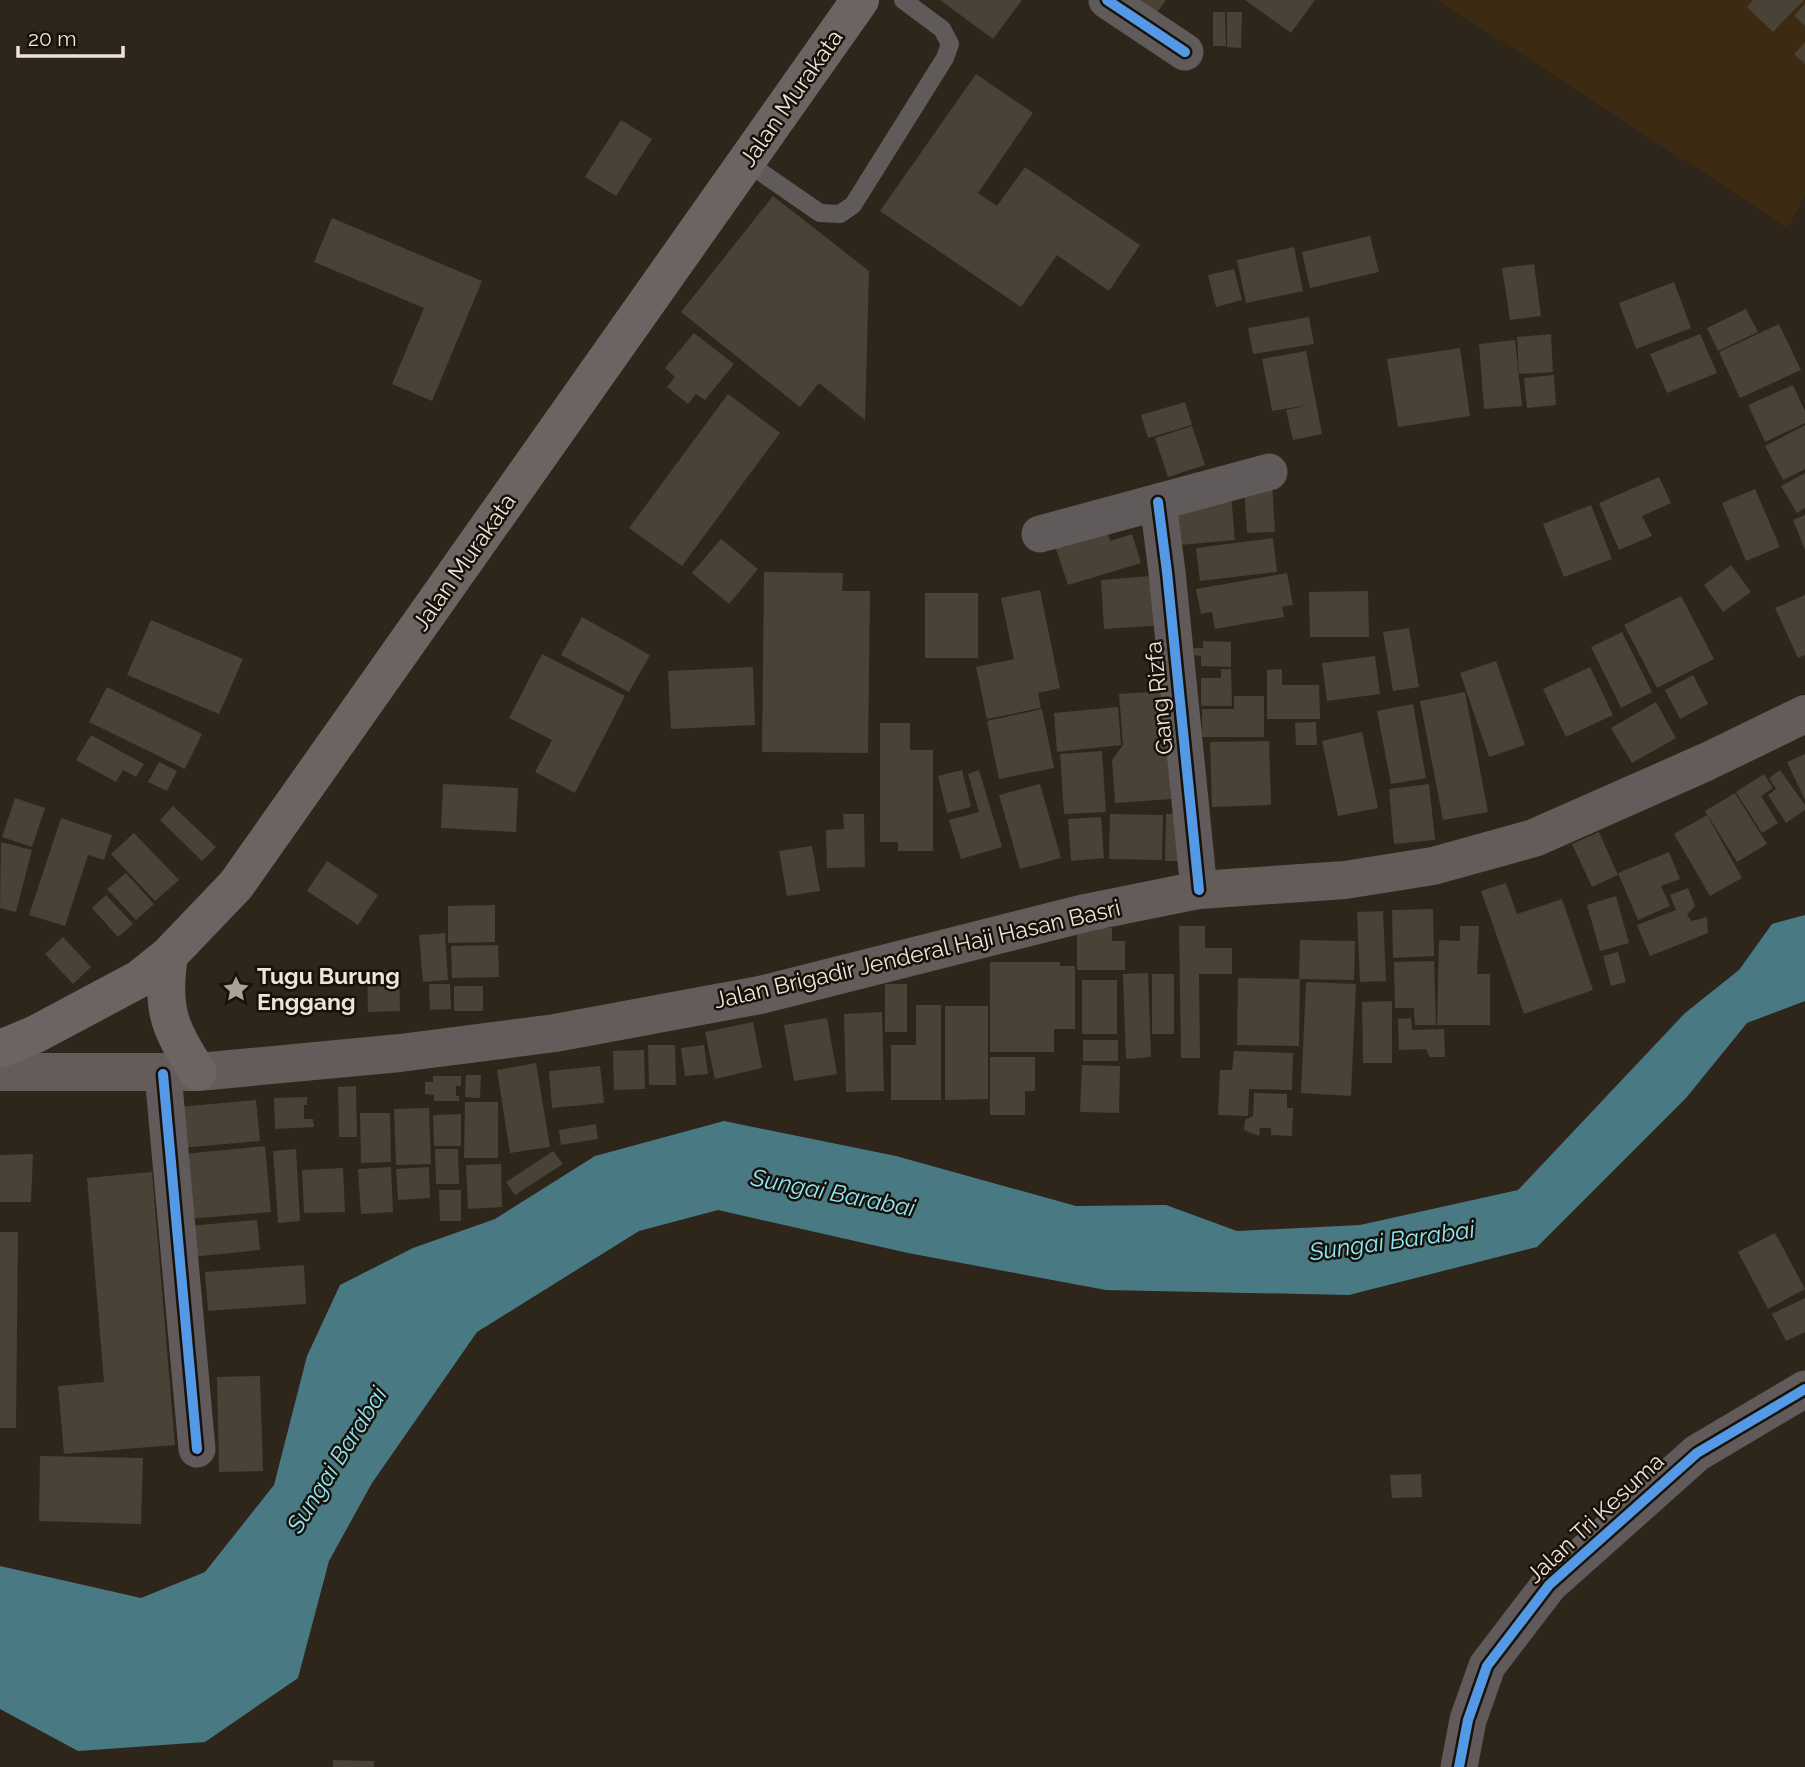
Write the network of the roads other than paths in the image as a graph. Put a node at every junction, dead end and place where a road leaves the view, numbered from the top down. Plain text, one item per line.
1 (860, 0) edge
2 (903, 0) edge
3 (1107, 0) edge
4 (1185, 52) dead end
5 (746, 162) junction
6 (1269, 472) dead end
7 (1158, 502) junction
8 (1040, 534) dead end
9 (1805, 714) edge
10 (1199, 890) junction
11 (169, 955) junction
12 (0, 1049) edge
13 (0, 1072) edge
14 (181, 1073) junction
15 (1805, 1389) edge
16 (197, 1449) dead end
17 (1459, 1767) edge

1 - 5 main road, Jalan Murakata
2 - 5 lane
3 - 4 street
5 - 11 main road, Jalan Murakata
6 - 7 street
7 - 8 street
7 - 10 street, Gang Rizfa
9 - 10 main road, Jalan Brigadir Jenderal Haji Hasan Basri
10 - 14 main road, Jalan Brigadir Jenderal Haji Hasan Basri
11 - 12 main road, Jalan Murakata
11 - 14 main road
13 - 14 main road, Jalan Brigadir Jenderal Haji Hasan Basri
14 - 16 street
15 - 17 street, Jalan Tri Kesuma

